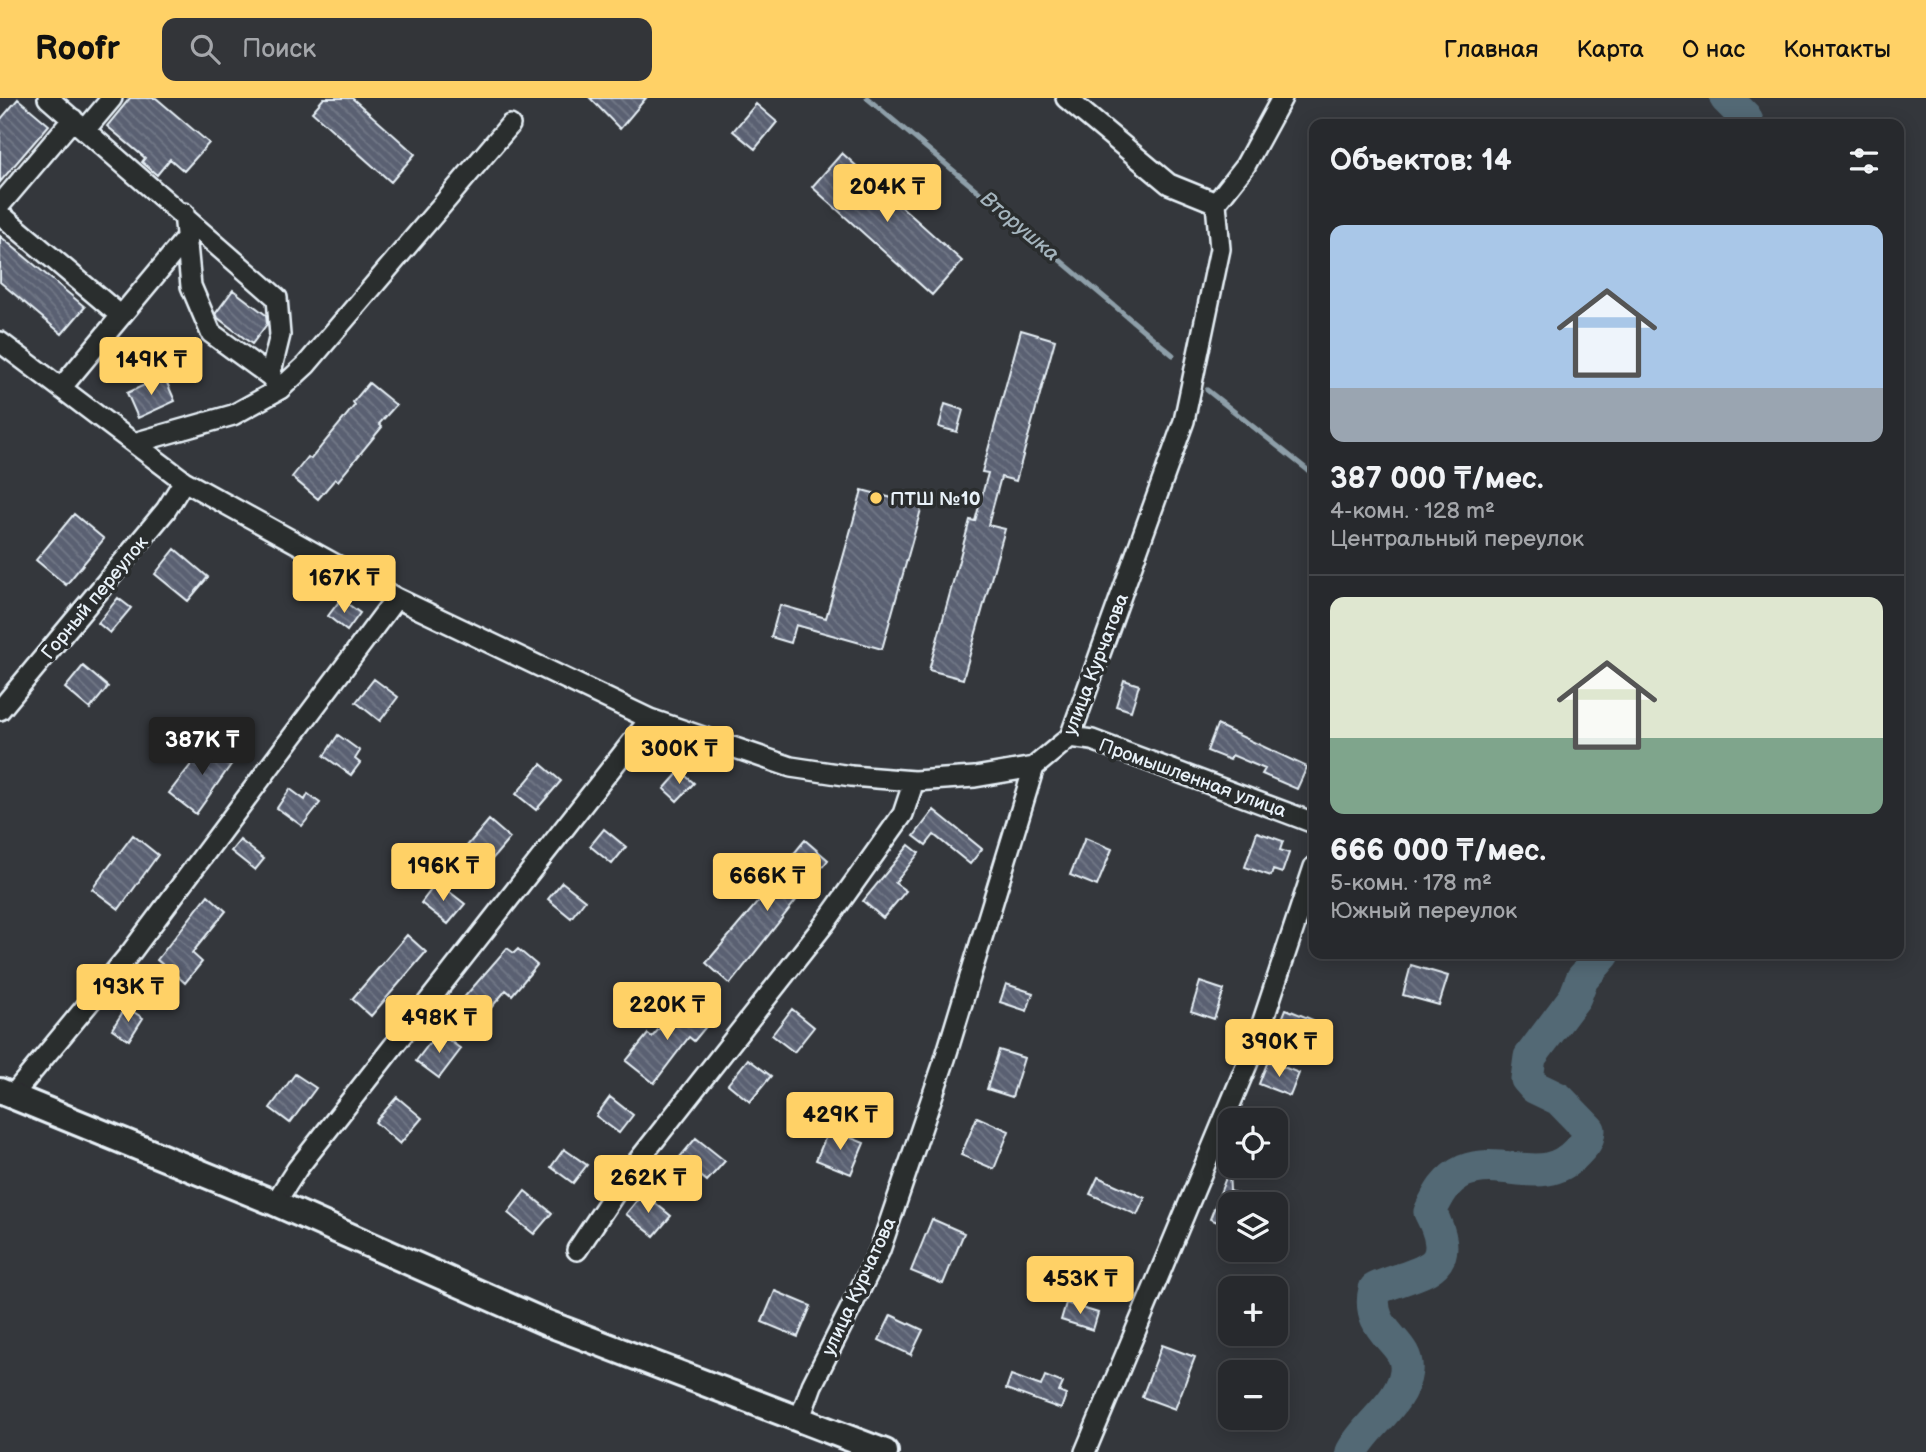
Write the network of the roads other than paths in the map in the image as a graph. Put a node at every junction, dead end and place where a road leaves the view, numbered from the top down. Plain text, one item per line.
1 (48, 98) edge
2 (112, 98) edge
3 (1066, 98) edge
4 (1282, 98) edge
5 (79, 124) junction
6 (510, 125) dead end
7 (1216, 203) junction
8 (0, 205) edge
9 (184, 213) junction
10 (0, 214) edge
11 (186, 238) junction
12 (121, 316) junction
13 (0, 342) edge
14 (275, 382) junction
15 (61, 388) junction
16 (134, 443) junction
17 (184, 481) junction
18 (396, 598) junction
19 (0, 710) edge
20 (650, 719) junction
21 (1070, 737) junction
22 (1034, 767) junction
23 (914, 781) junction
24 (1309, 821) edge
25 (1309, 882) edge
26 (6, 1094) edge
27 (275, 1203) junction
28 (577, 1250) dead end
29 (800, 1418) junction
30 (885, 1452) edge
31 (1085, 1452) edge

1 - 5 street
2 - 5 street
3 - 7 street
4 - 7 street
5 - 8 street
5 - 9 street
6 - 14 street
7 - 21 street, улица Курчатова
9 - 11 street
9 - 14 street
10 - 12 street
11 - 12 street
11 - 14 street
12 - 15 street
13 - 15 street
14 - 16 street
15 - 16 street
16 - 17 street
17 - 18 street
17 - 19 street, Горный переулок
18 - 20 street
18 - 26 street
20 - 23 street
20 - 27 street
21 - 22 street, улица Курчатова
21 - 24 street, Промышленная улица
22 - 23 street
22 - 29 street, улица Курчатова
23 - 28 street
25 - 31 street
26 - 27 main road
27 - 29 main road
29 - 30 main road

